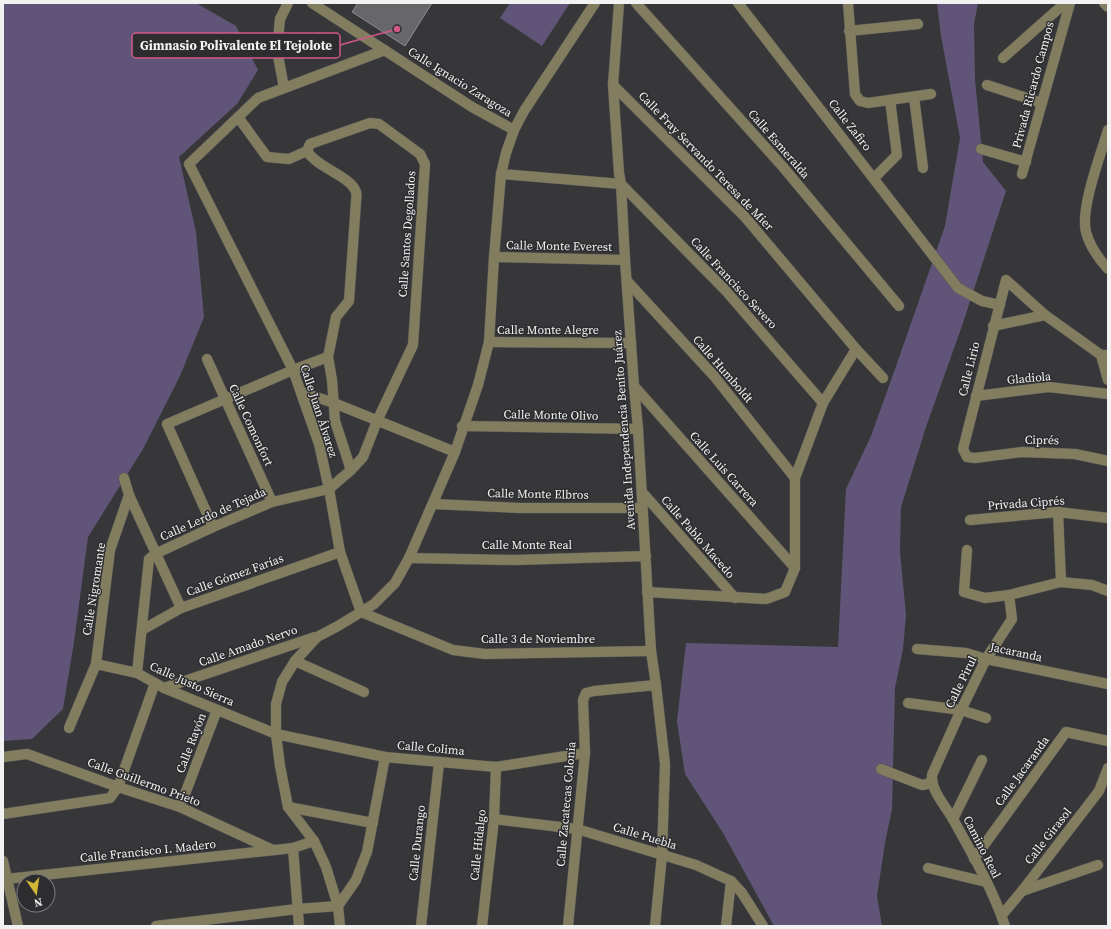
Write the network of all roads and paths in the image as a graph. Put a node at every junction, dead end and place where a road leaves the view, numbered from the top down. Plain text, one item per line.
1 (288, 3) edge
2 (312, 3) edge
3 (595, 3) edge
4 (619, 3) edge
5 (636, 3) edge
6 (738, 3) edge
7 (848, 3) edge
8 (1065, 3) edge
9 (1070, 3) edge
10 (1104, 3) edge
11 (1108, 8) edge
12 (918, 24) dead end
13 (849, 31) junction
14 (385, 50) junction
15 (1003, 58) dead end
16 (613, 85) junction
17 (987, 85) dead end
18 (284, 88) junction
19 (931, 94) dead end
20 (914, 97) junction
21 (890, 100) junction
22 (1042, 103) junction
23 (238, 117) junction
24 (514, 130) junction
25 (1108, 130) edge
26 (980, 149) dead end
27 (307, 151) junction
28 (1026, 162) junction
29 (923, 168) dead end
30 (501, 174) junction
31 (1022, 174) dead end
32 (874, 178) junction
33 (621, 184) junction
34 (494, 257) junction
35 (625, 260) junction
36 (1108, 269) edge
37 (627, 281) junction
38 (1000, 305) junction
39 (899, 306) dead end
40 (1045, 315) junction
41 (994, 326) junction
42 (489, 342) junction
43 (631, 343) junction
44 (856, 349) junction
45 (1104, 355) edge
46 (328, 357) junction
47 (207, 359) dead end
48 (293, 370) junction
49 (883, 378) dead end
50 (1108, 380) edge
51 (634, 386) junction
52 (301, 392) junction
53 (1108, 394) edge
54 (976, 396) junction
55 (225, 400) junction
56 (334, 403) junction
57 (824, 403) junction
58 (377, 421) junction
59 (462, 426) junction
60 (638, 429) junction
61 (455, 452) junction
62 (975, 458) joint
63 (1108, 461) edge
64 (352, 470) junction
65 (124, 478) dead end
66 (795, 478) junction
67 (329, 490) junction
68 (642, 492) junction
69 (129, 495) junction
70 (272, 502) junction
71 (432, 504) junction
72 (642, 508) junction
73 (1058, 512) junction
74 (1108, 518) edge
75 (970, 520) dead end
76 (213, 527) junction
77 (967, 550) dead end
78 (340, 552) junction
79 (155, 554) junction
80 (646, 556) junction
81 (408, 558) junction
82 (795, 568) junction
83 (1061, 582) junction
84 (1108, 591) edge
85 (647, 592) junction
86 (1009, 595) junction
87 (735, 598) junction
88 (181, 608) junction
89 (361, 612) junction
90 (142, 630) junction
91 (317, 637) junction
92 (917, 649) dead end
93 (651, 651) junction
94 (986, 660) junction
95 (295, 661) junction
96 (96, 664) junction
97 (137, 673) junction
98 (1108, 684) edge
99 (159, 686) junction
100 (656, 686) junction
101 (364, 692) dead end
102 (908, 702) dead end
103 (217, 710) junction
104 (961, 710) junction
105 (986, 718) dead end
106 (69, 728) dead end
107 (276, 734) junction
108 (1108, 741) edge
109 (585, 753) junction
110 (3, 756) edge
111 (385, 757) junction
112 (982, 760) dead end
113 (439, 763) junction
114 (496, 767) junction
115 (1108, 768) edge
116 (881, 769) dead end
117 (932, 781) junction
118 (118, 787) junction
119 (180, 806) junction
120 (288, 806) junction
121 (3, 814) edge
122 (494, 819) junction
123 (953, 819) junction
124 (372, 824) junction
125 (577, 829) junction
126 (314, 841) junction
127 (293, 848) junction
128 (273, 850) junction
129 (662, 855) junction
130 (974, 859) junction
131 (3, 861) edge
132 (1098, 865) dead end
133 (928, 868) dead end
134 (6, 879) junction
135 (731, 881) junction
136 (986, 882) junction
137 (1022, 891) junction
138 (338, 906) junction
139 (297, 909) junction
140 (1002, 915) junction
141 (18, 926) edge
142 (156, 926) edge
143 (299, 926) edge
144 (340, 926) edge
145 (421, 926) edge
146 (482, 926) edge
147 (568, 926) edge
148 (655, 926) edge
149 (726, 926) edge
150 (763, 926) edge
151 (1005, 926) edge

1 - 18 street
2 - 14 street, Calle Ignacio Zaragoza
3 - 24 street
4 - 16 street, Avenida Independencia Benito Juárez
5 - 39 street, Calle Esmeralda
6 - 32 street, Calle Zafiro
7 - 13 street
8 - 15 street
9 - 22 street, Privada Ricardo Campos
10 - 11 street
12 - 13 street
13 - 21 street
14 - 18 street
14 - 24 street, Calle Ignacio Zaragoza
16 - 33 street, Avenida Independencia Benito Juárez
16 - 44 street, Calle Fray Servando Teresa de Mier
17 - 22 street
18 - 23 street
19 - 20 street
20 - 21 street
20 - 29 street
21 - 32 street
22 - 28 street, Privada Ricardo Campos
23 - 27 street, Calle Santos Degollados
23 - 48 street, Calle Juan Álvarez
24 - 30 street
25 - 36 street
26 - 28 street
27 - 46 street
27 - 58 street, Calle Santos Degollados
28 - 31 street, Privada Ricardo Campos
30 - 33 street
30 - 34 street
32 - 38 street, Calle Zafiro
33 - 35 street, Avenida Independencia Benito Juárez
33 - 57 street, Calle Francisco Severo
34 - 35 street, Calle Monte Everest
34 - 42 street
35 - 37 street, Avenida Independencia Benito Juárez
37 - 43 street, Avenida Independencia Benito Juárez
37 - 66 street, Calle Humboldt
38 - 40 street, Calle Lirio
38 - 41 street, Calle Lirio
40 - 41 street
40 - 45 street
41 - 54 street, Calle Lirio
42 - 43 street, Calle Monte Alegre
42 - 59 street
43 - 51 street, Avenida Independencia Benito Juárez
44 - 49 street, Calle Fray Servando Teresa de Mier
44 - 57 street
45 - 50 street
46 - 48 street
46 - 56 street
47 - 55 street, Calle Comonfort
48 - 52 street, Calle Juan Álvarez
48 - 55 street
51 - 60 street, Avenida Independencia Benito Juárez
51 - 82 street, Calle Luis Carrera
52 - 56 street
52 - 67 street, Calle Juan Álvarez
53 - 54 street, Gladiola
54 - 62 street, Calle Lirio
55 - 70 street, Calle Comonfort
55 - 76 street
56 - 58 street
56 - 64 street
57 - 66 street
58 - 61 street
58 - 64 street, Calle Santos Degollados
59 - 60 street, Calle Monte Olivo
59 - 61 street
60 - 68 street, Avenida Independencia Benito Juárez
61 - 71 street
62 - 63 street, Ciprés
64 - 67 street, Calle Santos Degollados
65 - 69 street
66 - 82 street
67 - 70 street, Calle Lerdo de Tejada
67 - 78 street, Calle Juan Álvarez
68 - 72 street, Avenida Independencia Benito Juárez
68 - 87 street, Calle Pablo Macedo
69 - 79 street
69 - 96 street, Calle Nigromante
70 - 76 street, Calle Lerdo de Tejada
71 - 72 street, Calle Monte Elbros
71 - 81 street
72 - 80 street, Avenida Independencia Benito Juárez
73 - 74 street, Privada Ciprés
73 - 75 street, Privada Ciprés
73 - 83 street
76 - 79 street, Calle Lerdo de Tejada
77 - 86 street
78 - 88 street, Calle Gómez Farías
78 - 89 street, Calle Juan Álvarez
79 - 88 street
79 - 90 street
80 - 81 street, Calle Monte Real
80 - 85 street, Avenida Independencia Benito Juárez
81 - 89 street
82 - 87 street
83 - 84 street
83 - 86 street
85 - 87 street
85 - 93 street, Avenida Independencia Benito Juárez
86 - 94 street, Calle Pirul
88 - 90 street, Calle Gómez Farías
89 - 91 street
89 - 93 street, Calle 3 de Noviembre
90 - 97 street
91 - 95 street
91 - 99 street, Calle Amado Nervo
92 - 94 street, Jacaranda
93 - 100 street, Avenida Independencia Benito Juárez
94 - 98 street, Jacaranda
94 - 104 street, Calle Pirul
95 - 101 street
95 - 107 street
96 - 97 street, Calle Justo Sierra
96 - 106 street, Calle Nigromante
97 - 99 street, Calle Justo Sierra
99 - 103 street, Calle Justo Sierra
99 - 118 street
100 - 109 street, Calle Zacatecas Colonia
100 - 129 street, Avenida Independencia Benito Juárez
102 - 104 street
103 - 107 street, Calle Justo Sierra
103 - 119 street, Calle Rayón
104 - 105 street
104 - 117 street, Calle Pirul
107 - 111 street, Calle Colima
107 - 120 street
108 - 130 street, Calle Jacaranda
109 - 114 street, Calle Colima
109 - 125 street, Calle Zacatecas Colonia
110 - 118 street, Calle Guillermo Prieto
111 - 113 street, Calle Colima
111 - 124 street
112 - 123 street
113 - 114 street, Calle Colima
113 - 145 street, Calle Durango
114 - 122 street, Calle Hidalgo
115 - 137 street, Calle Girasol
116 - 117 street
117 - 123 street, Camino Real
118 - 119 street, Calle Guillermo Prieto
118 - 121 street
119 - 128 street, Calle Guillermo Prieto
120 - 124 street
120 - 126 street
122 - 125 street, Calle Puebla
122 - 146 street, Calle Hidalgo
123 - 130 street, Camino Real
124 - 138 street
125 - 129 street, Calle Puebla
125 - 147 street, Calle Zacatecas Colonia
126 - 127 street, Calle Francisco I. Madero
126 - 138 street
127 - 128 street, Calle Francisco I. Madero
127 - 139 street
128 - 134 street, Calle Francisco I. Madero
129 - 135 street, Calle Puebla
129 - 148 street, Avenida Independencia Benito Juárez
130 - 136 street, Camino Real
131 - 134 street
132 - 137 street
133 - 136 street
134 - 141 street
135 - 149 street
135 - 150 street, Calle Puebla
136 - 140 street, Camino Real
137 - 140 street, Calle Girasol
138 - 139 street
138 - 144 street
139 - 142 street
139 - 143 street
140 - 151 street, Camino Real

